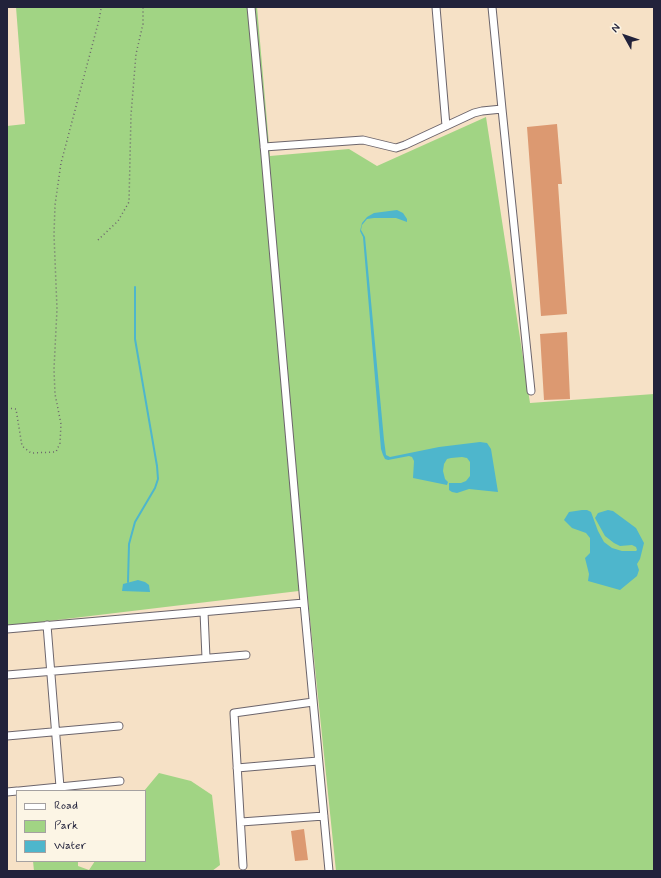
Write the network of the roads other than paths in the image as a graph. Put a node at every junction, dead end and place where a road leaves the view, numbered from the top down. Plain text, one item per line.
1 (250, 7) edge
2 (436, 7) edge
3 (492, 7) edge
4 (502, 109) junction
5 (446, 126) junction
6 (264, 147) junction
7 (532, 390) dead end
8 (304, 603) junction
9 (204, 612) junction
10 (47, 625) junction
11 (7, 629) edge
12 (246, 655) dead end
13 (206, 658) junction
14 (51, 672) junction
15 (7, 675) edge
16 (313, 702) junction
17 (119, 726) dead end
18 (55, 732) junction
19 (7, 736) edge
20 (318, 760) junction
21 (237, 768) junction
22 (120, 781) dead end
23 (60, 787) junction
24 (28, 790) edge
25 (324, 816) junction
26 (241, 822) junction
27 (243, 866) dead end
28 (329, 871) edge

1 - 6 lane
2 - 5 lane
3 - 4 lane
4 - 5 lane
4 - 7 lane
5 - 6 lane
6 - 8 lane
8 - 9 lane
8 - 16 lane
9 - 10 lane
9 - 13 lane
10 - 11 lane
10 - 14 lane
12 - 13 lane
13 - 14 lane
14 - 15 lane
14 - 18 lane
16 - 20 lane
16 - 21 lane
17 - 18 lane
18 - 19 lane
18 - 23 lane
20 - 21 lane
20 - 25 lane
21 - 26 lane
22 - 23 lane
23 - 24 lane
25 - 26 lane
25 - 28 lane
26 - 27 lane

